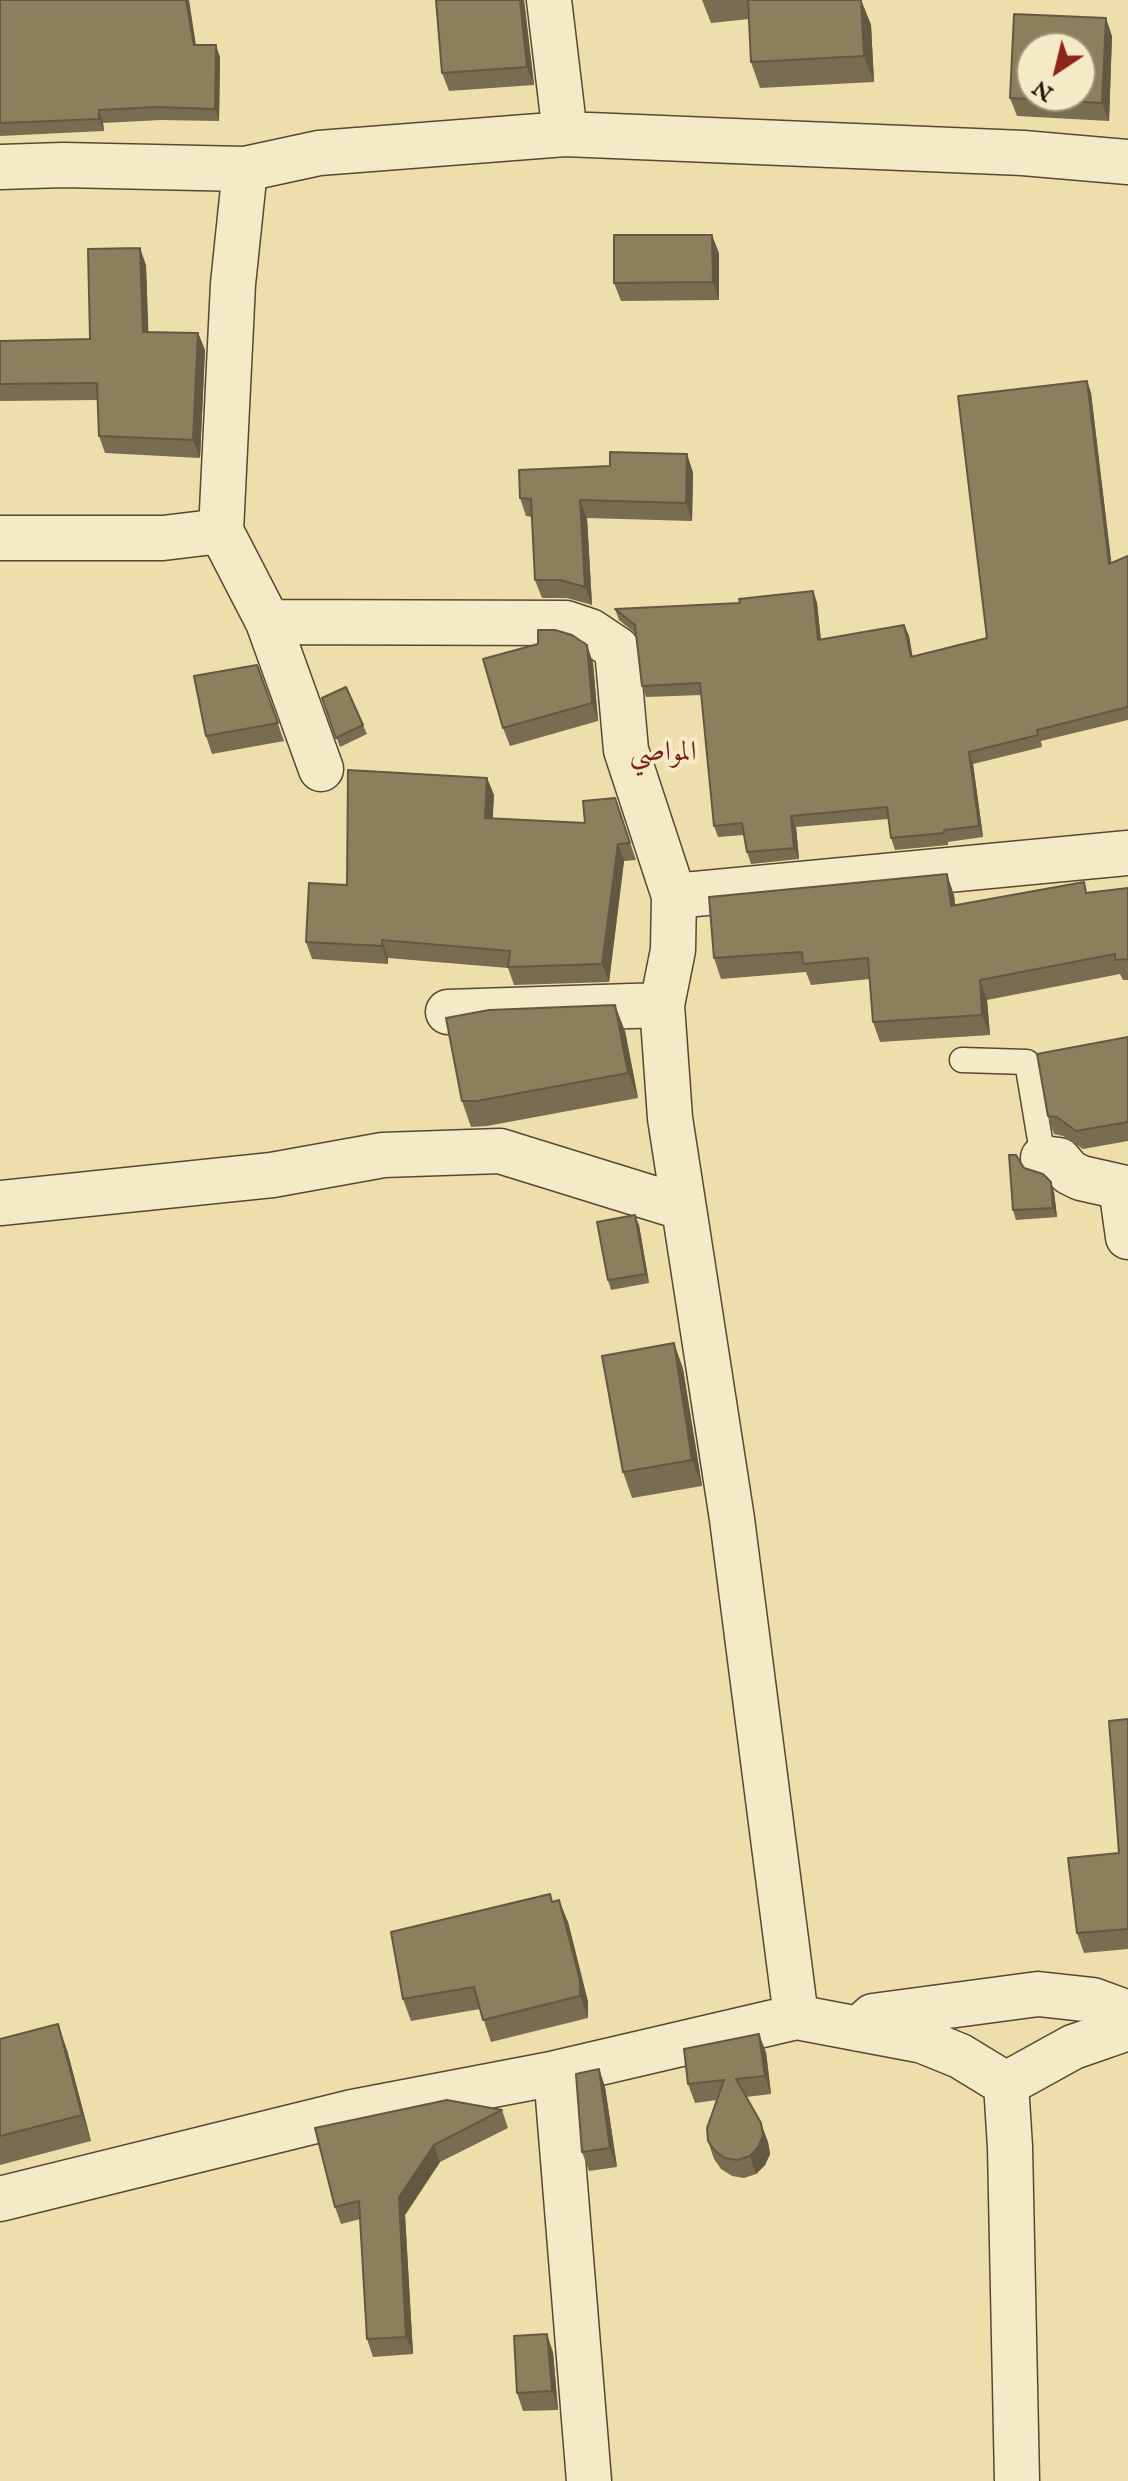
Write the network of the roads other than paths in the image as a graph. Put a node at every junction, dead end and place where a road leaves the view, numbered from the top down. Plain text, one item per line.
1 (549, 0) edge
2 (565, 134) junction
3 (1128, 162) edge
4 (0, 167) edge
5 (245, 169) junction
6 (221, 531) junction
7 (0, 538) edge
8 (268, 622) junction
9 (321, 769) dead end
10 (1128, 853) edge
11 (674, 896) junction
12 (662, 1005) junction
13 (448, 1012) dead end
14 (962, 1060) dead end
15 (1043, 1158) joint
16 (0, 1203) edge
17 (684, 1208) junction
18 (1128, 1237) edge
19 (1128, 2013) edge
20 (796, 2017) junction
21 (1128, 2028) edge
22 (859, 2029) junction
23 (556, 2073) junction
24 (1006, 2084) junction
25 (0, 2199) edge
26 (589, 2481) edge
27 (1017, 2481) edge

1 - 2 street
2 - 3 street
2 - 5 street
4 - 5 street
5 - 6 street
6 - 7 street
6 - 8 street
8 - 9 street
8 - 11 street
10 - 11 street
11 - 12 street
12 - 13 street
12 - 17 street
14 - 15 lane
15 - 18 street
16 - 17 street
17 - 20 street
19 - 22 street
20 - 22 street
20 - 23 street
21 - 24 street
22 - 24 street
23 - 25 street
23 - 26 street
24 - 27 street

